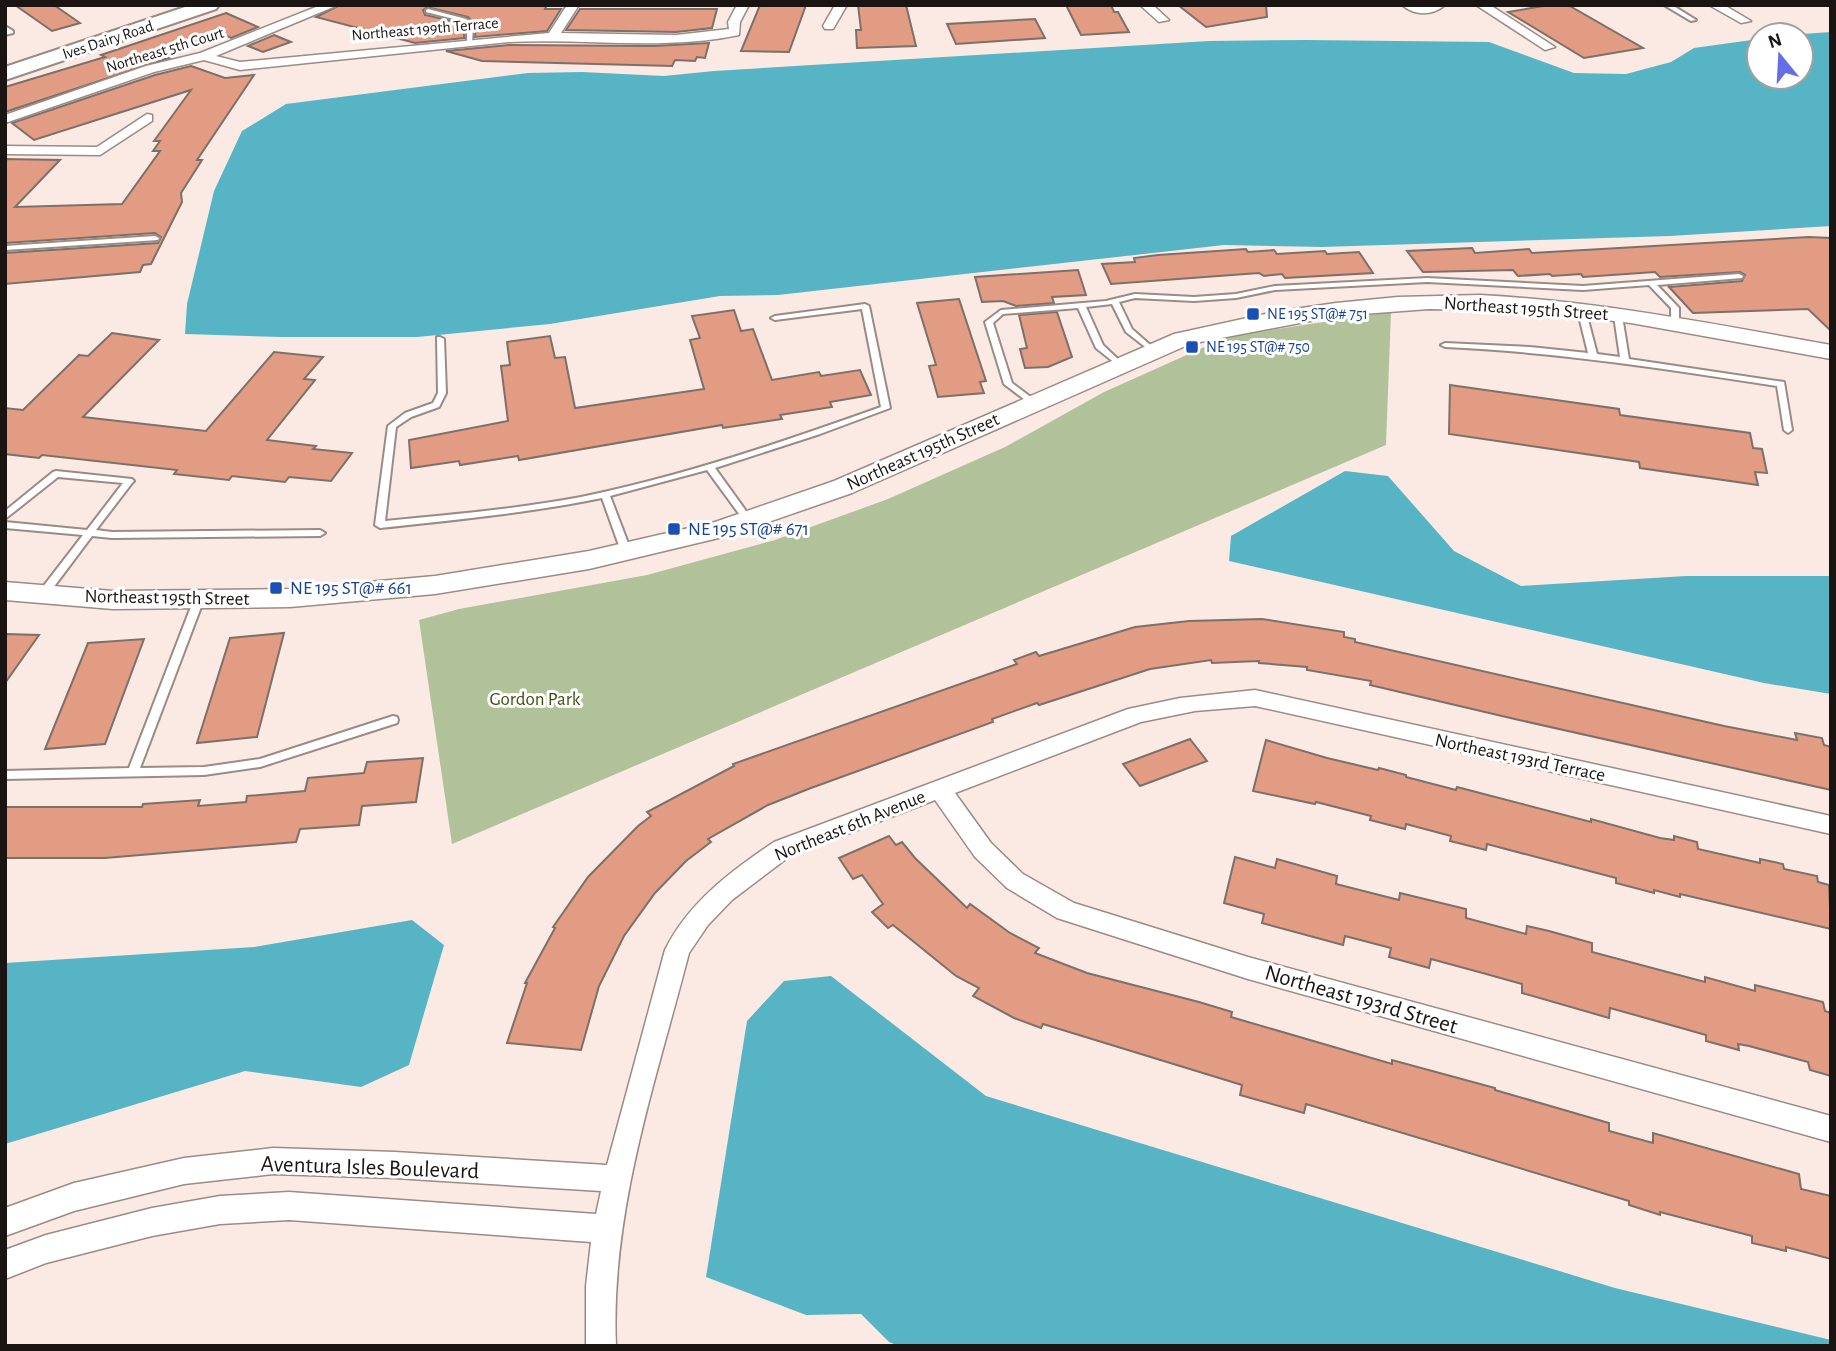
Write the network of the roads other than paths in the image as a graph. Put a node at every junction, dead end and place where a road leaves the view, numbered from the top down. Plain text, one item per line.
1 (169, 5) edge
2 (210, 5) edge
3 (332, 5) edge
4 (573, 5) edge
5 (743, 5) edge
6 (841, 5) edge
7 (1146, 5) edge
8 (1408, 5) edge
9 (1438, 5) edge
10 (1482, 5) edge
11 (1667, 5) edge
12 (1715, 5) edge
13 (428, 10) dead end
14 (1163, 20) dead end
15 (1693, 20) dead end
16 (1745, 21) dead end
17 (829, 26) dead end
18 (5, 28) edge
19 (5, 33) edge
20 (553, 36) junction
21 (470, 42) junction
22 (1549, 47) dead end
23 (204, 56) junction
24 (8, 67) edge
25 (147, 118) dead end
26 (5, 119) edge
27 (5, 150) edge
28 (155, 238) dead end
29 (5, 248) edge
30 (1739, 276) dead end
31 (1651, 283) junction
32 (1114, 301) junction
33 (1081, 305) junction
34 (1582, 312) junction
35 (1618, 316) junction
36 (775, 318) dead end
37 (1675, 325) junction
38 (440, 340) dead end
39 (1446, 345) dead end
40 (1153, 351) junction
41 (1831, 352) edge
42 (1592, 355) junction
43 (1625, 360) junction
44 (1120, 365) junction
45 (1032, 403) junction
46 (1788, 430) dead end
47 (709, 467) junction
48 (605, 495) junction
49 (5, 516) edge
50 (748, 520) junction
51 (5, 526) edge
52 (90, 533) junction
53 (320, 533) dead end
54 (626, 551) junction
55 (5, 591) edge
56 (43, 594) junction
57 (199, 599) junction
58 (1209, 700) joint
59 (393, 720) dead end
60 (133, 772) junction
61 (5, 775) edge
62 (940, 789) junction
63 (1831, 825) edge
64 (1831, 1129) edge
65 (616, 1180) junction
66 (5, 1222) edge
67 (606, 1230) junction
68 (5, 1265) edge
69 (601, 1346) edge

1 - 24 main road, Ives Dairy Road
2 - 24 main road, Ives Dairy Road
3 - 23 street, Northeast 5th Court
4 - 20 street
5 - 20 street, Northeast 199th Terrace
6 - 17 street
7 - 14 street
8 - 9 street
10 - 22 street
11 - 15 lane
12 - 16 street
13 - 21 lane
18 - 19 lane
20 - 21 street, Northeast 199th Terrace
21 - 23 street, Northeast 199th Terrace
23 - 26 street, Northeast 5th Court
25 - 27 street
28 - 29 lane
30 - 31 lane
31 - 32 lane
31 - 37 lane
32 - 33 lane
32 - 40 lane
33 - 44 lane
33 - 45 lane
34 - 35 street, Northeast 195th Street
34 - 40 street, Northeast 195th Street
34 - 42 lane
35 - 37 street, Northeast 195th Street
35 - 43 lane
36 - 47 lane
37 - 41 street, Northeast 195th Street
38 - 48 lane
39 - 42 lane
40 - 44 street, Northeast 195th Street
42 - 43 lane
43 - 46 lane
44 - 45 street, Northeast 195th Street
45 - 50 street, Northeast 195th Street
47 - 48 lane
47 - 50 lane
48 - 54 lane
49 - 52 lane
50 - 54 street, Northeast 195th Street
51 - 52 lane
52 - 53 lane
52 - 56 lane
54 - 57 street, Northeast 195th Street
55 - 56 street, Northeast 195th Street
56 - 57 street, Northeast 195th Street
57 - 60 lane
58 - 62 street, Northeast 6th Avenue
58 - 63 street, Northeast 193rd Terrace
59 - 60 lane
60 - 61 lane
62 - 64 street, Northeast 193rd Street
62 - 65 street, Northeast 6th Avenue
65 - 66 street, Aventura Isles Boulevard
65 - 67 street, Northeast 6th Avenue
67 - 68 street, Aventura Isles Boulevard
67 - 69 street, Northeast 6th Avenue

